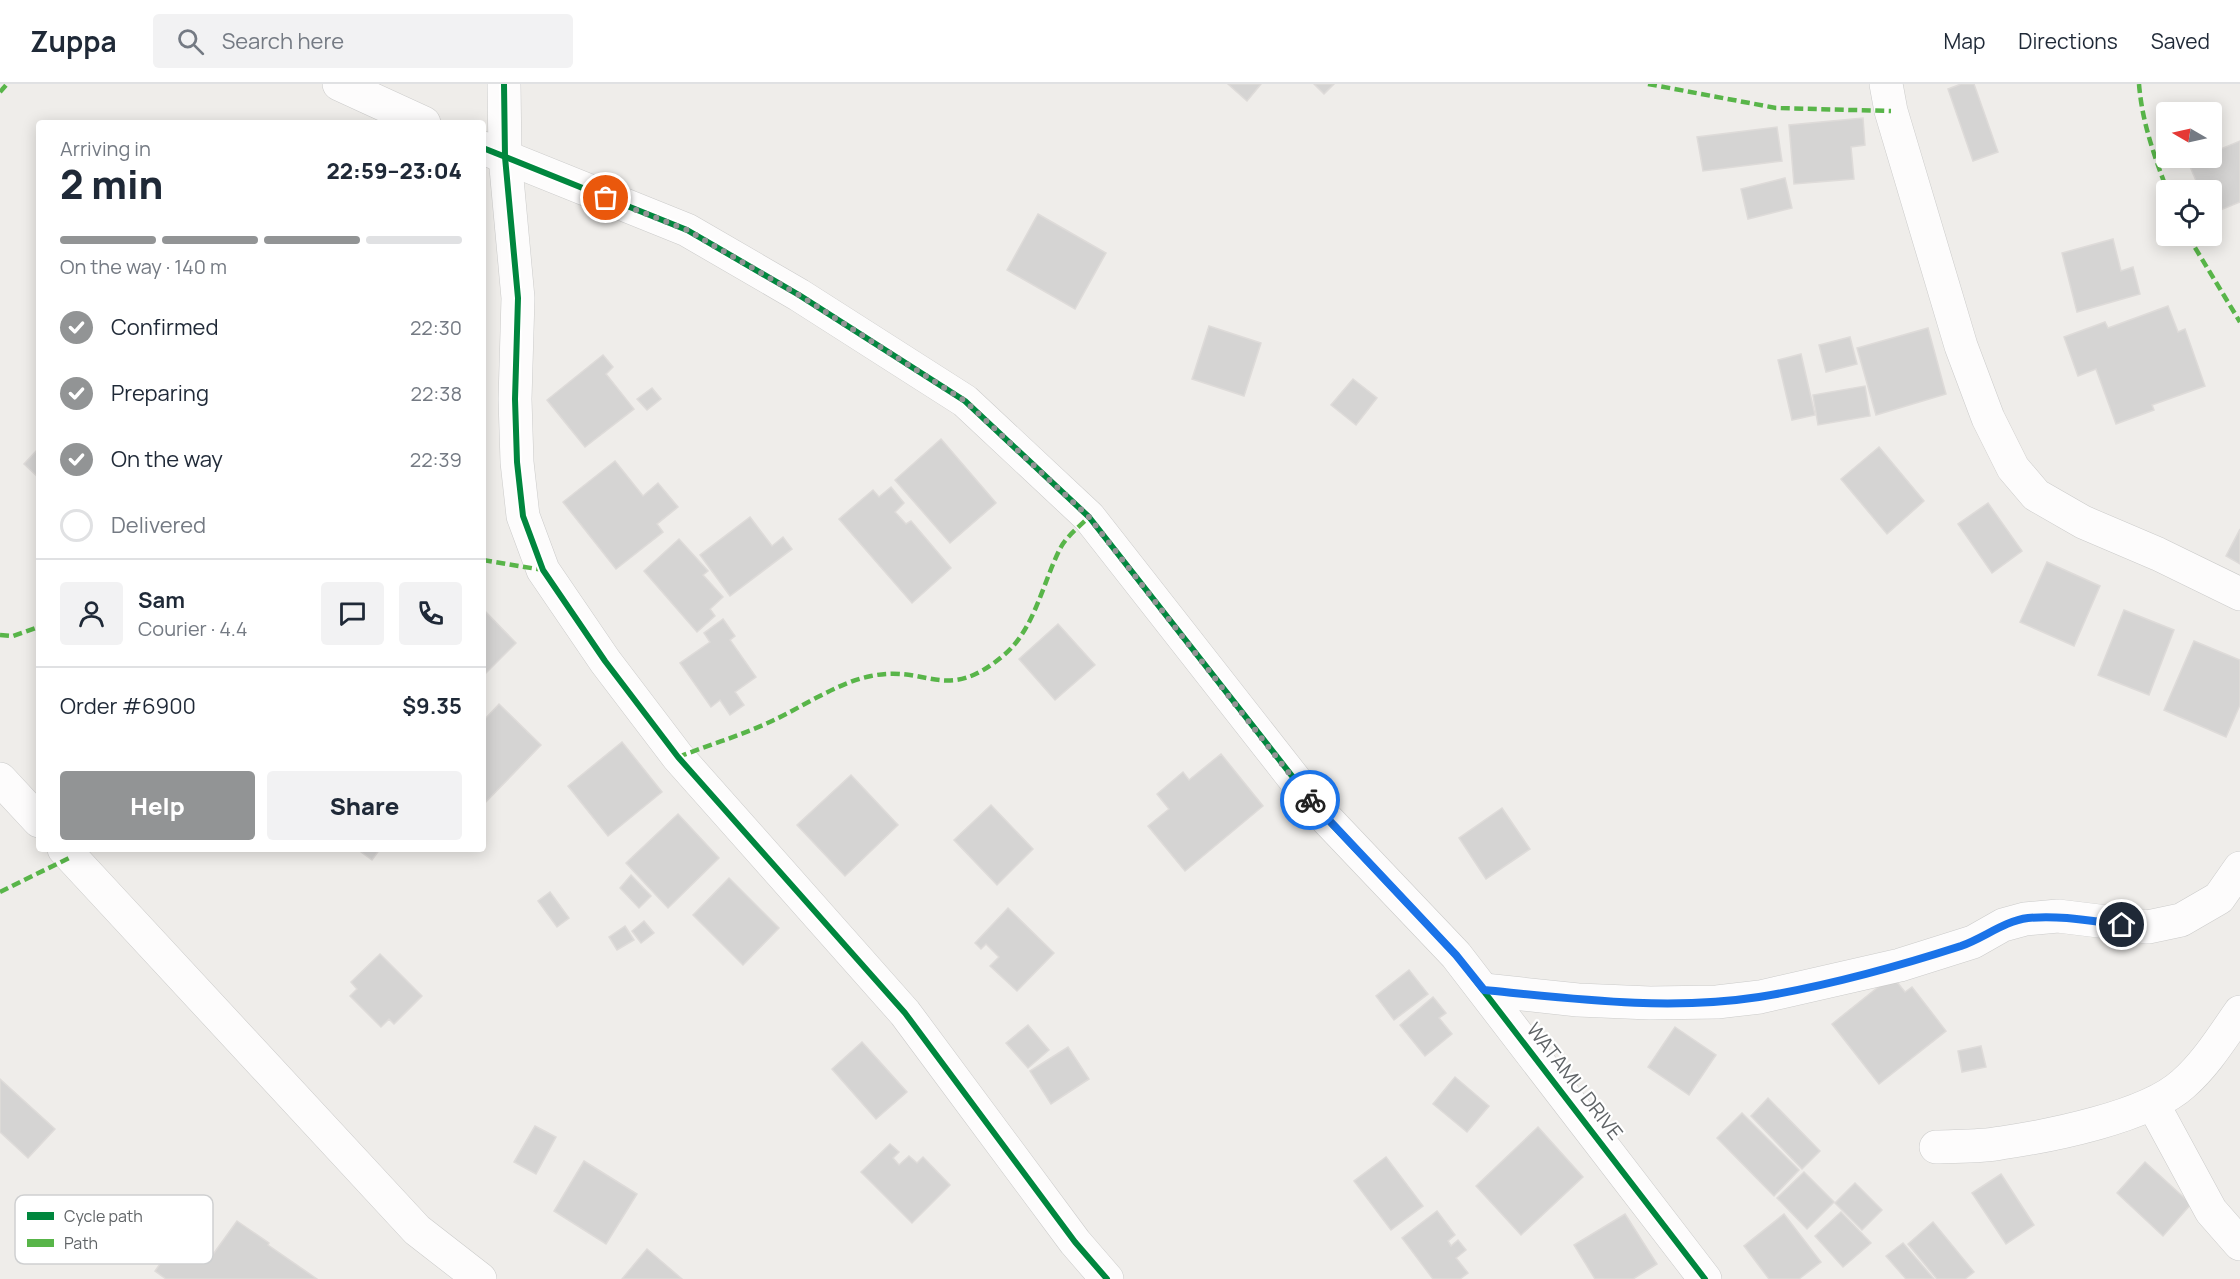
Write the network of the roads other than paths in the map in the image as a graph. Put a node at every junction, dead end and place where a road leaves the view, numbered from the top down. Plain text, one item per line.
1 (339, 84) edge
2 (504, 84) edge
3 (1886, 84) edge
4 (417, 120) edge
5 (494, 152) edge
6 (2240, 594) edge
7 (0, 779) edge
8 (36, 818) edge
9 (67, 852) edge
10 (2240, 868) edge
11 (1484, 990) junction
12 (2240, 1012) edge
13 (2153, 1104) junction
14 (1936, 1147) dead end
15 (2240, 1244) edge
16 (480, 1279) edge
17 (1107, 1279) edge
18 (1705, 1279) edge

1 - 4 street
2 - 5 street
3 - 6 street
5 - 11 street, WATAMU DRIVE
5 - 17 street
7 - 8 street
9 - 16 street
10 - 11 street
11 - 18 street, WATAMU DRIVE
12 - 13 street
13 - 14 street
13 - 15 street

